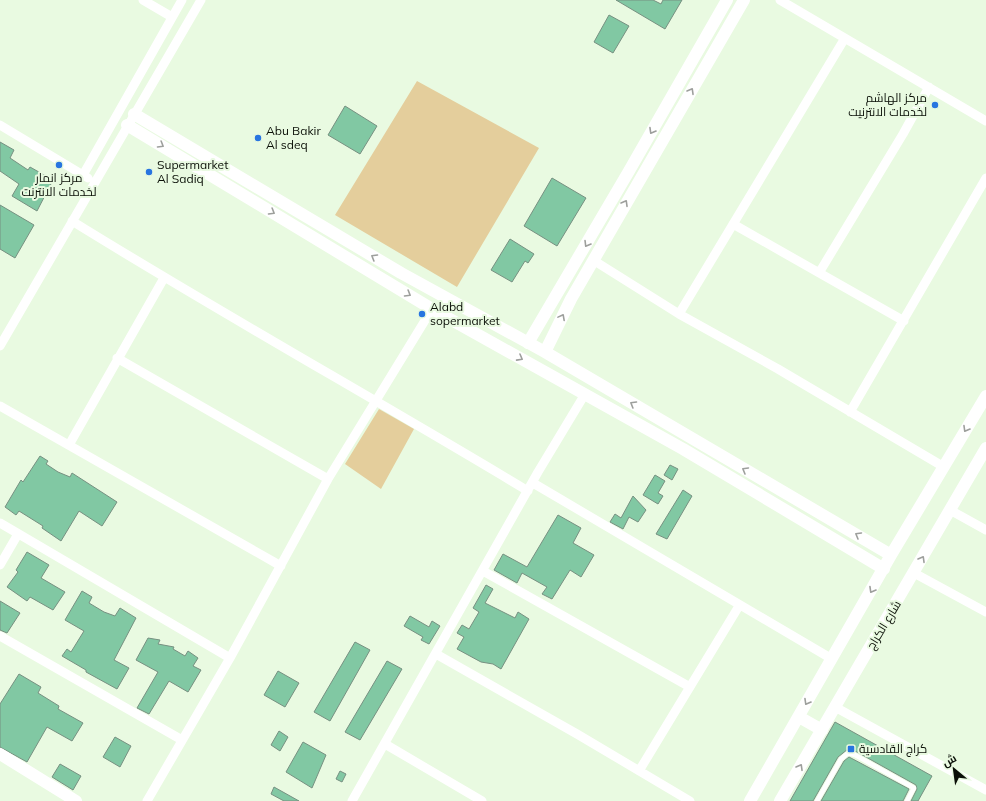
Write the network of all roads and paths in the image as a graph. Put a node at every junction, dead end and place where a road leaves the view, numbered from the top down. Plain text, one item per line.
1 (143, 0) edge
2 (182, 0) edge
3 (201, 0) edge
4 (727, 0) edge
5 (744, 0) edge
6 (780, 0) edge
7 (172, 17) junction
8 (714, 22) junction
9 (726, 31) junction
10 (845, 38) junction
11 (702, 43) junction
12 (715, 50) junction
13 (928, 88) junction
14 (130, 120) junction
15 (986, 121) edge
16 (0, 125) edge
17 (83, 175) junction
18 (986, 178) edge
19 (94, 182) junction
20 (72, 221) junction
21 (733, 224) junction
22 (593, 260) junction
23 (401, 273) junction
24 (819, 273) junction
25 (164, 278) junction
26 (393, 285) junction
27 (558, 292) junction
28 (571, 299) junction
29 (432, 309) junction
30 (679, 314) junction
31 (904, 321) junction
32 (528, 343) junction
33 (0, 346) edge
34 (545, 352) junction
35 (117, 358) junction
36 (585, 394) junction
37 (986, 396) edge
38 (376, 400) junction
39 (0, 406) edge
40 (850, 412) junction
41 (689, 438) junction
42 (69, 445) junction
43 (986, 448) edge
44 (683, 449) junction
45 (944, 467) junction
46 (328, 479) junction
47 (530, 487) junction
48 (950, 510) junction
49 (0, 523) edge
50 (986, 530) edge
51 (18, 534) junction
52 (891, 554) junction
53 (0, 565) edge
54 (281, 566) junction
55 (884, 569) junction
56 (483, 571) junction
57 (914, 573) junction
58 (739, 606) junction
59 (986, 612) edge
60 (0, 636) edge
61 (436, 654) junction
62 (230, 658) junction
63 (832, 659) junction
64 (690, 687) junction
65 (835, 707) junction
66 (799, 717) junction
67 (822, 730) junction
68 (182, 740) junction
69 (384, 744) junction
70 (0, 754) edge
71 (639, 771) junction
72 (986, 790) edge
73 (76, 801) edge
74 (147, 801) edge
75 (352, 801) edge
76 (482, 801) edge
77 (690, 801) edge
78 (750, 801) edge
79 (780, 801) edge
80 (817, 801) edge
81 (907, 801) edge

1 - 7 street
2 - 7 street
3 - 14 street
4 - 8 street
5 - 9 street
6 - 10 street
7 - 17 street
8 - 9 street
8 - 11 street
9 - 12 street
10 - 13 street
10 - 21 street
11 - 12 street
11 -> 27 street
22 -> 12 street
13 - 15 street
13 - 24 street
14 - 19 street
23 -> 14 street
14 -> 26 street
16 - 17 street
17 - 19 street
18 - 31 street
19 - 20 street
20 - 25 street
20 - 33 street
21 - 24 street
21 - 30 street
22 - 28 street
22 - 30 street
23 - 26 street
23 - 32 street
24 - 31 street
25 - 35 street
25 - 38 street
26 -> 29 street
27 - 28 street
27 - 32 street
34 -> 28 street
29 -> 36 street
29 - 38 street
30 - 40 street
31 - 40 street
32 - 34 street
41 -> 34 street
35 - 42 street
35 - 46 street
36 - 44 street
36 - 47 street
37 -> 45 street
38 - 46 street
38 - 47 street
39 - 42 street
40 - 45 street
41 - 44 street
52 -> 41 street
42 - 54 street
43 - 48 street, شارع الكراج
44 - 55 street
45 - 52 street
46 - 54 street
47 - 56 street
47 - 58 street
48 - 50 street
57 -> 48 street, شارع الكراج
49 - 51 street
51 - 53 street
51 - 62 street
52 - 55 street
54 - 62 street
55 -> 63 street
56 - 61 street
56 - 64 street
57 - 59 street
57 - 65 street, شارع الكراج
58 - 63 street
58 - 64 street
60 - 68 street
61 - 69 street
61 - 71 street
62 - 68 street
63 -> 66 street
64 - 71 street
65 - 67 street, شارع الكراج
65 - 72 street
66 - 67 street
66 - 78 street
79 -> 67 street, شارع الكراج
68 - 74 street
69 - 75 street
69 - 76 street
70 - 73 street
71 - 77 street
80 - 81 lane

